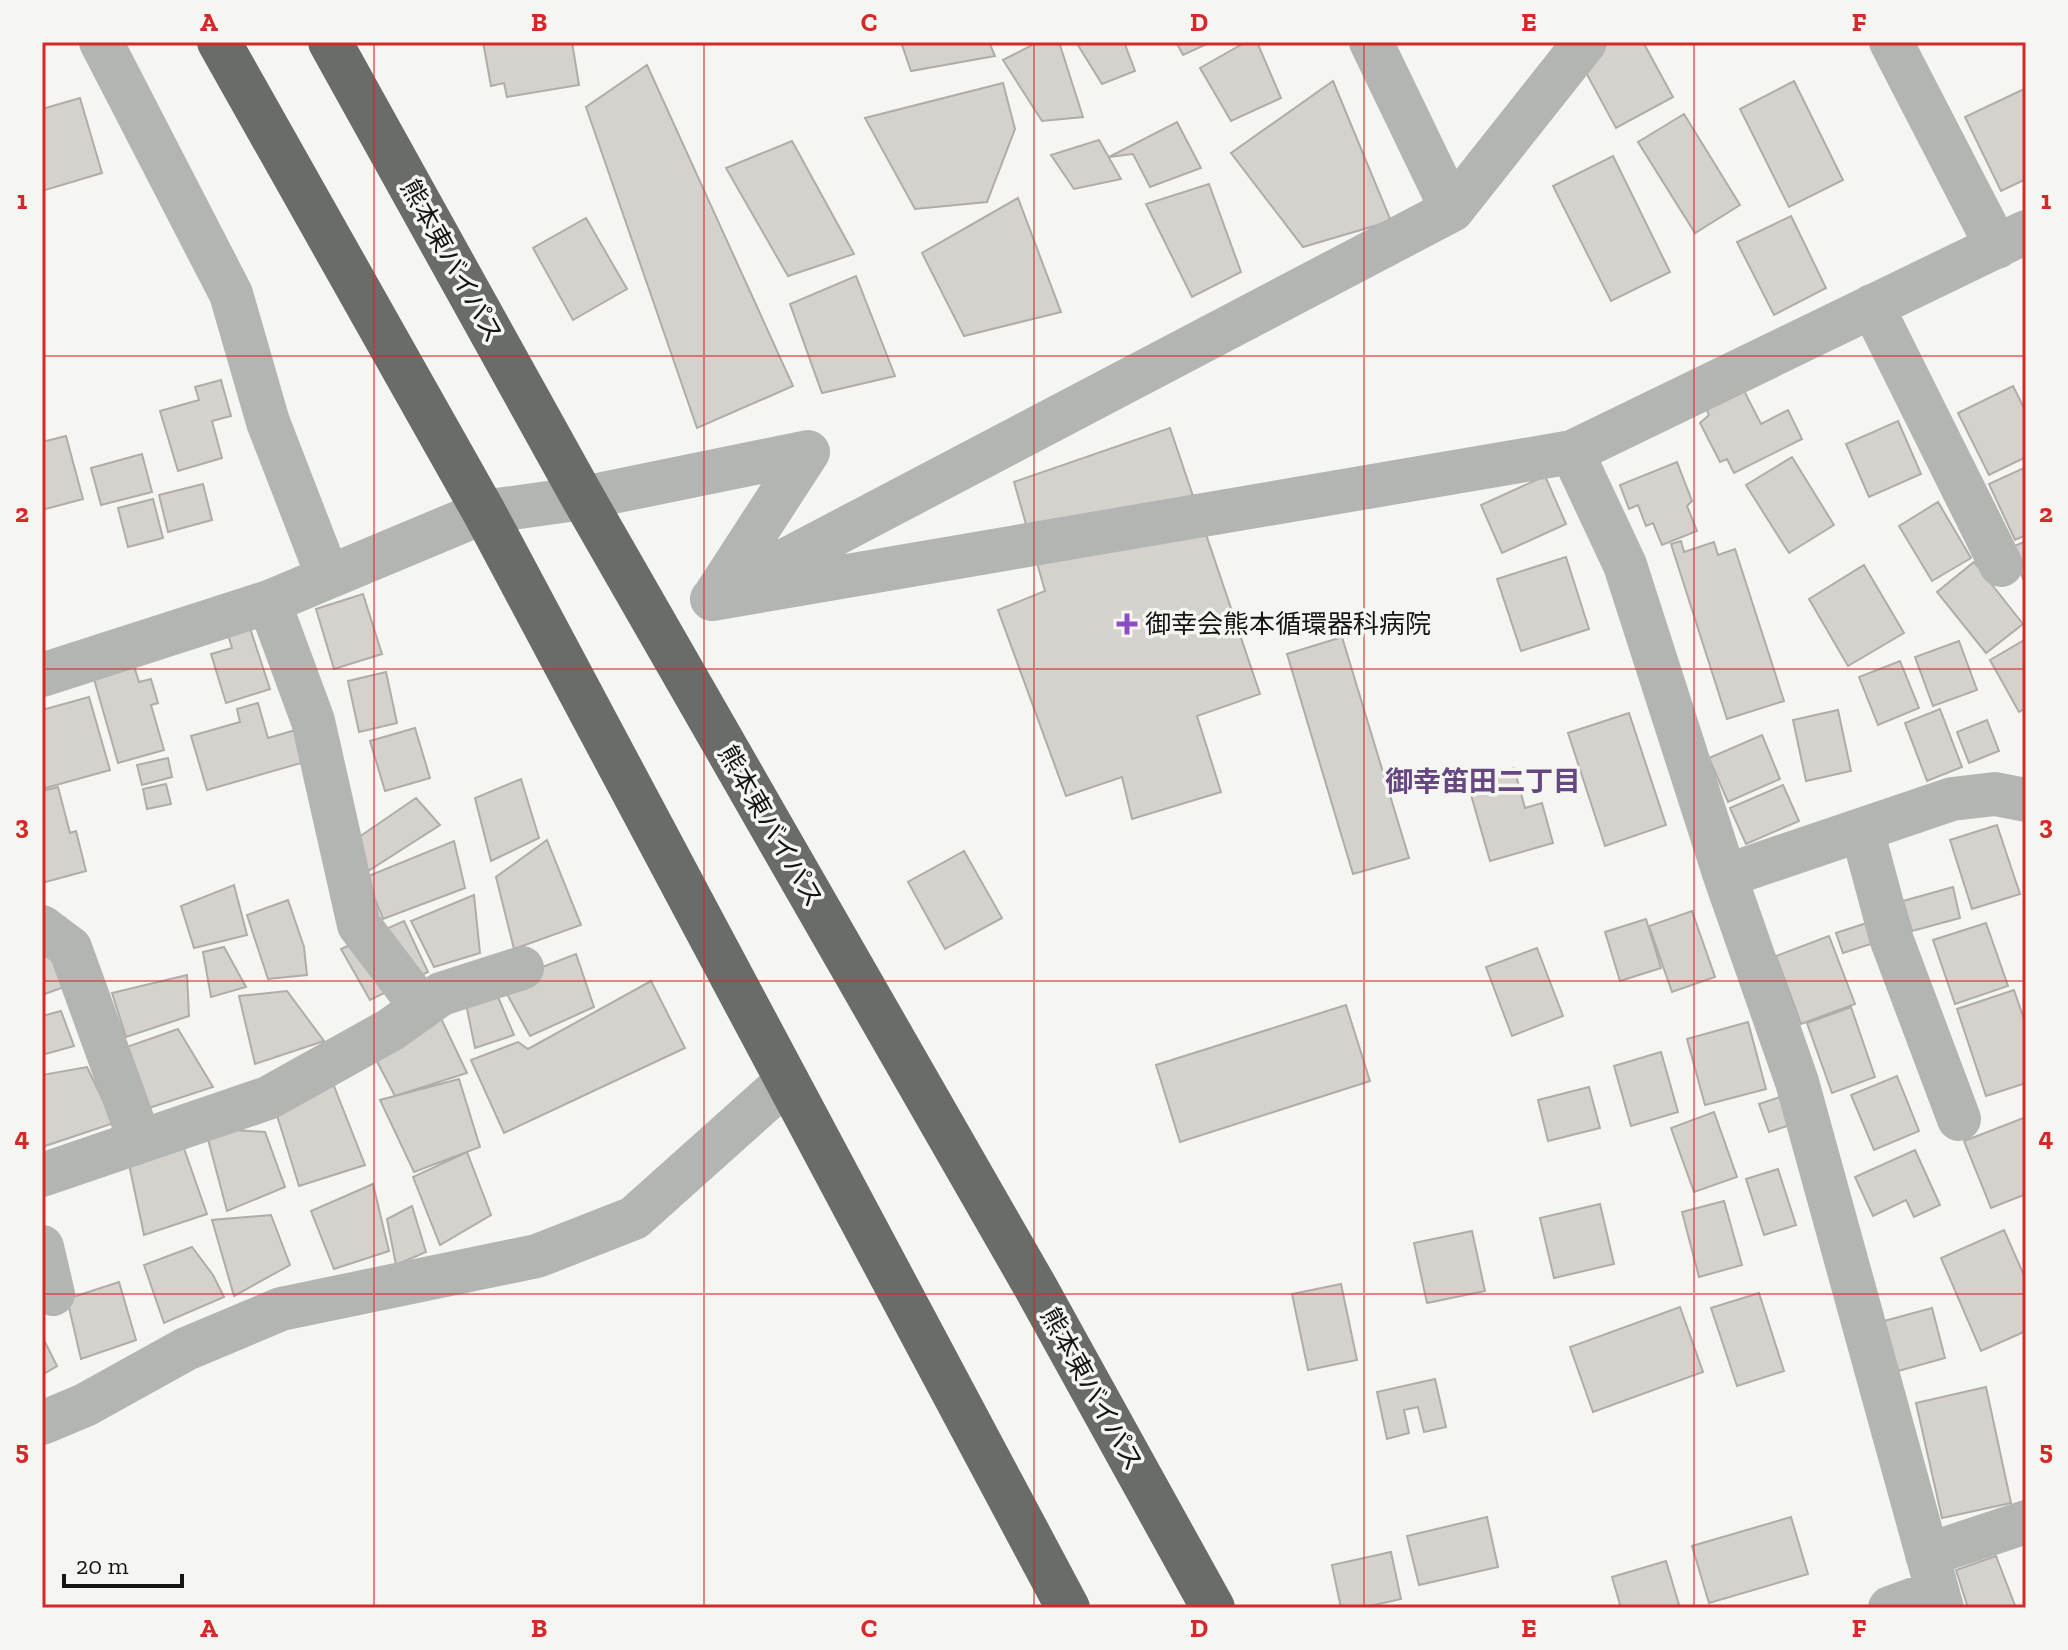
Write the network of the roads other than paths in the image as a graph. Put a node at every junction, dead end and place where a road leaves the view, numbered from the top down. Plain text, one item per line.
1 (101, 42) edge
2 (219, 42) edge
3 (330, 42) edge
4 (1371, 42) edge
5 (1585, 42) edge
6 (1891, 42) edge
7 (1452, 210) junction
8 (2011, 240) edge
9 (1872, 306) junction
10 (1572, 452) junction
11 (583, 498) junction
12 (484, 512) junction
13 (2001, 565) dead end
14 (328, 577) junction
15 (712, 599) junction
16 (269, 602) junction
17 (42, 675) edge
18 (2026, 800) edge
19 (1862, 830) junction
20 (1725, 876) junction
21 (42, 927) edge
22 (522, 968) dead end
23 (422, 1008) junction
24 (787, 1081) junction
25 (1959, 1119) dead end
26 (140, 1141) junction
27 (42, 1175) edge
28 (42, 1423) edge
29 (2026, 1522) edge
30 (1935, 1585) edge
31 (1068, 1608) edge
32 (1213, 1608) edge
33 (1890, 1608) edge

1 - 14 street
2 - 12 highway
3 - 11 highway, 熊本東バイパス
4 - 7 street
5 - 7 street
6 - 8 street
7 - 15 street
8 - 9 street
9 - 10 street
9 - 13 street
10 - 15 street
10 - 20 street
11 - 12 street
11 - 15 street
11 - 32 highway, 熊本東バイパス
12 - 14 street
12 - 24 highway
14 - 16 street
16 - 17 street
16 - 23 street
18 - 19 street
19 - 20 street
19 - 25 street
20 - 30 street
21 - 26 street
22 - 23 street
23 - 26 street
24 - 28 street
24 - 31 highway
26 - 27 street
29 - 30 street
30 - 33 street

